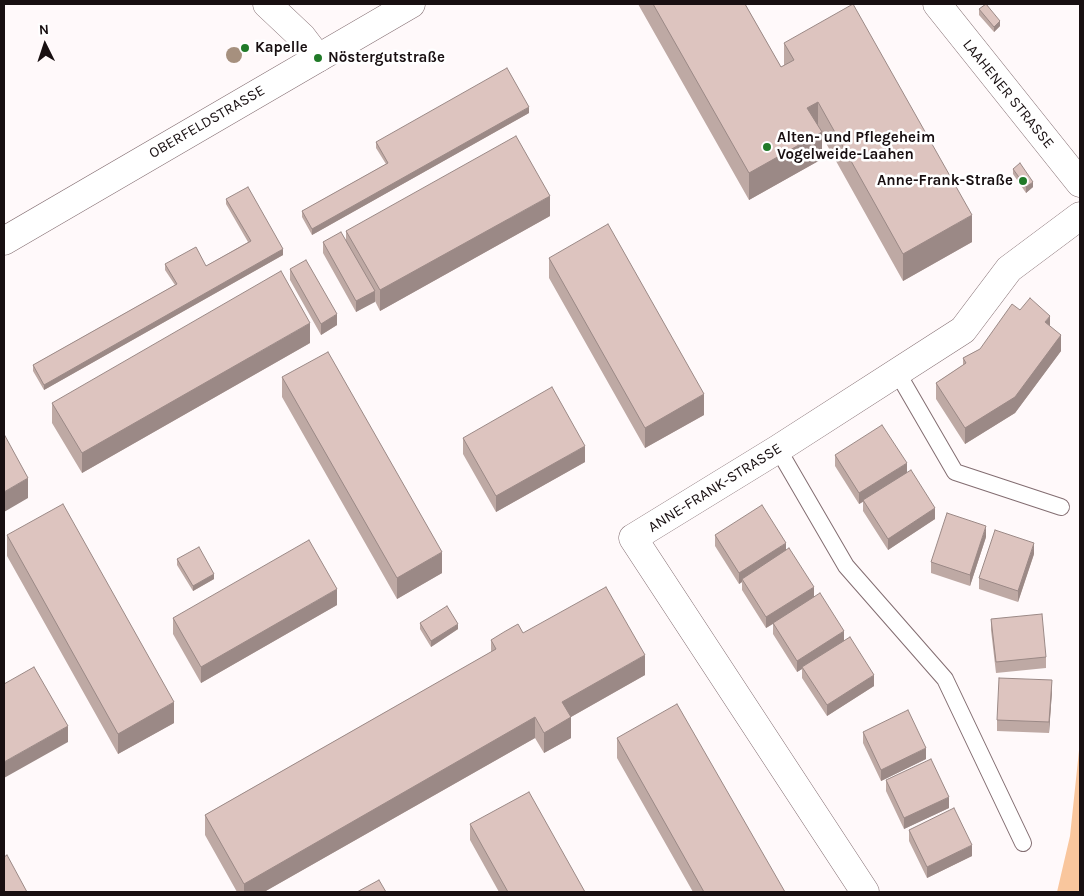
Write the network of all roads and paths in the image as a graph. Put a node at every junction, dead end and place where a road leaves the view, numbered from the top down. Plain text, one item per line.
1 (267, 4) edge
2 (412, 4) edge
3 (937, 4) edge
4 (318, 58) junction
5 (1080, 183) edge
6 (1080, 216) edge
7 (4, 241) edge
8 (897, 372) junction
9 (778, 449) junction
10 (1061, 507) dead end
11 (1023, 843) dead end
12 (865, 892) edge

1 - 4 street
2 - 4 street, OBERFELDSTRASSE
3 - 5 street, LAAHENER STRASSE
4 - 7 street, OBERFELDSTRASSE
6 - 8 street, ANNE-FRANK-STRASSE
8 - 9 street, ANNE-FRANK-STRASSE
8 - 10 lane
9 - 11 lane
9 - 12 street, ANNE-FRANK-STRASSE

